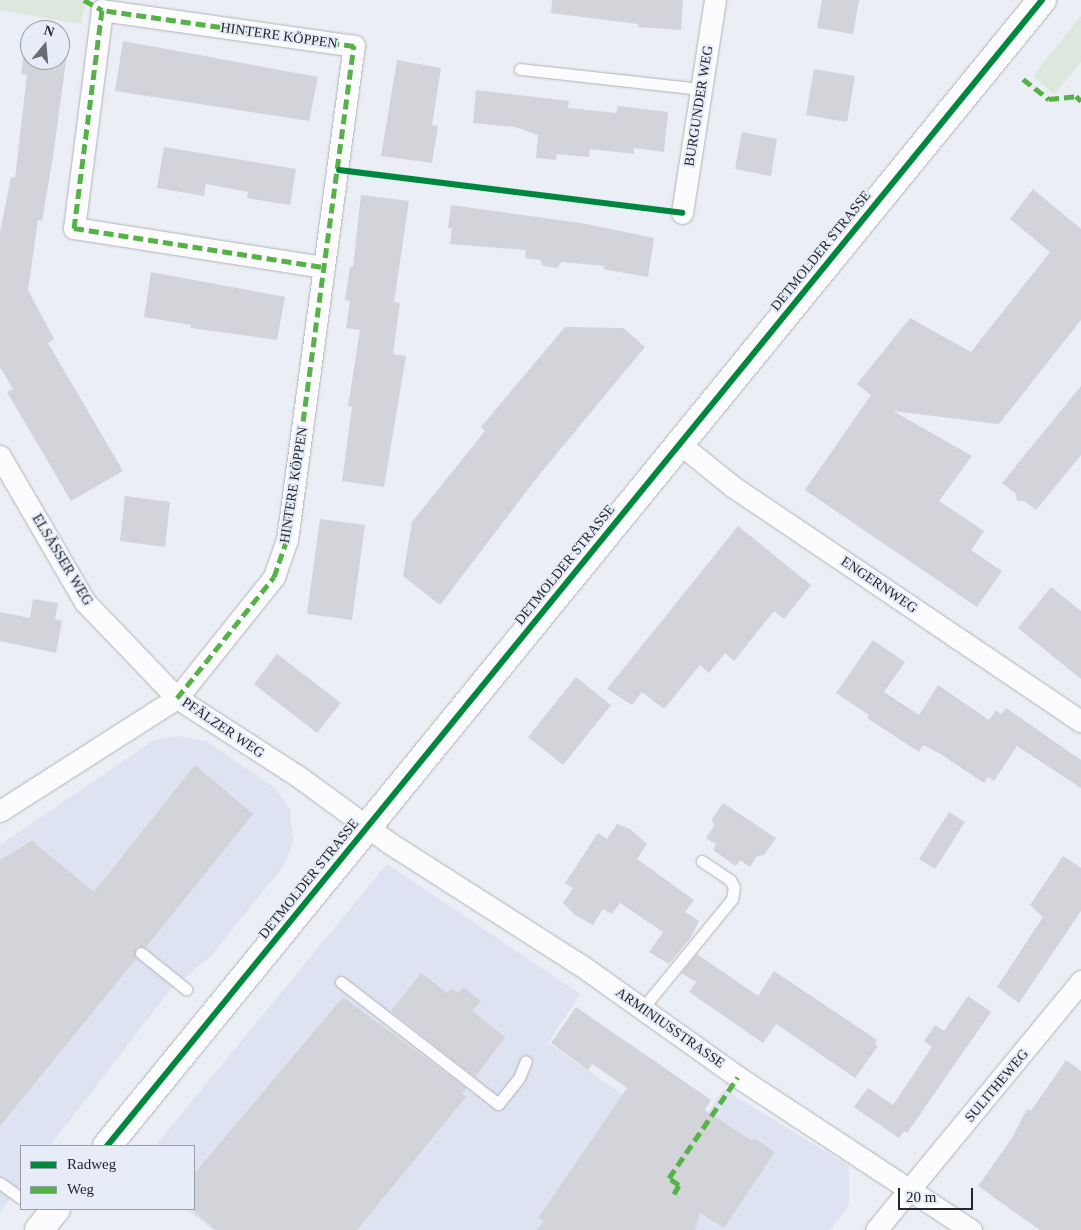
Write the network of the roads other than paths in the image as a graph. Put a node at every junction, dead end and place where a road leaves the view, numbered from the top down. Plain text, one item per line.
1 (715, 0) edge
2 (1042, 0) edge
3 (520, 69) dead end
4 (702, 88) junction
5 (682, 213) dead end
6 (323, 268) junction
7 (680, 444) junction
8 (0, 456) edge
9 (177, 698) junction
10 (1081, 721) edge
11 (0, 811) edge
12 (368, 827) junction
13 (702, 861) dead end
14 (141, 953) dead end
15 (1081, 981) edge
16 (341, 982) dead end
17 (186, 989) dead end
18 (642, 1009) junction
19 (526, 1061) dead end
20 (108, 1145) edge
21 (0, 1183) edge
22 (911, 1190) junction
23 (20, 1197) edge
24 (55, 1210) edge
25 (39, 1230) edge
26 (876, 1230) edge
27 (971, 1230) edge

1 - 4 street, BURGUNDER WEG
2 - 7 main road, DETMOLDER STRASSE
3 - 4 lane
4 - 5 street, BURGUNDER WEG
6 - 6 street, HINTERE KÖPPEN
6 - 9 street, HINTERE KÖPPEN
7 - 10 street, ENGERNWEG
7 - 12 main road, DETMOLDER STRASSE
8 - 9 street, ELSÄSSER WEG
9 - 11 street, PFÄLZER WEG
9 - 12 street, PFÄLZER WEG
12 - 18 street, ARMINIUSSTRASSE
12 - 20 main road, DETMOLDER STRASSE
13 - 18 lane
14 - 17 lane
15 - 22 street, SULITHEWEG
16 - 19 lane
18 - 22 street, ARMINIUSSTRASSE
21 - 23 lane
22 - 26 street, SULITHEWEG
22 - 27 street, ARMINIUSSTRASSE
24 - 25 main road

